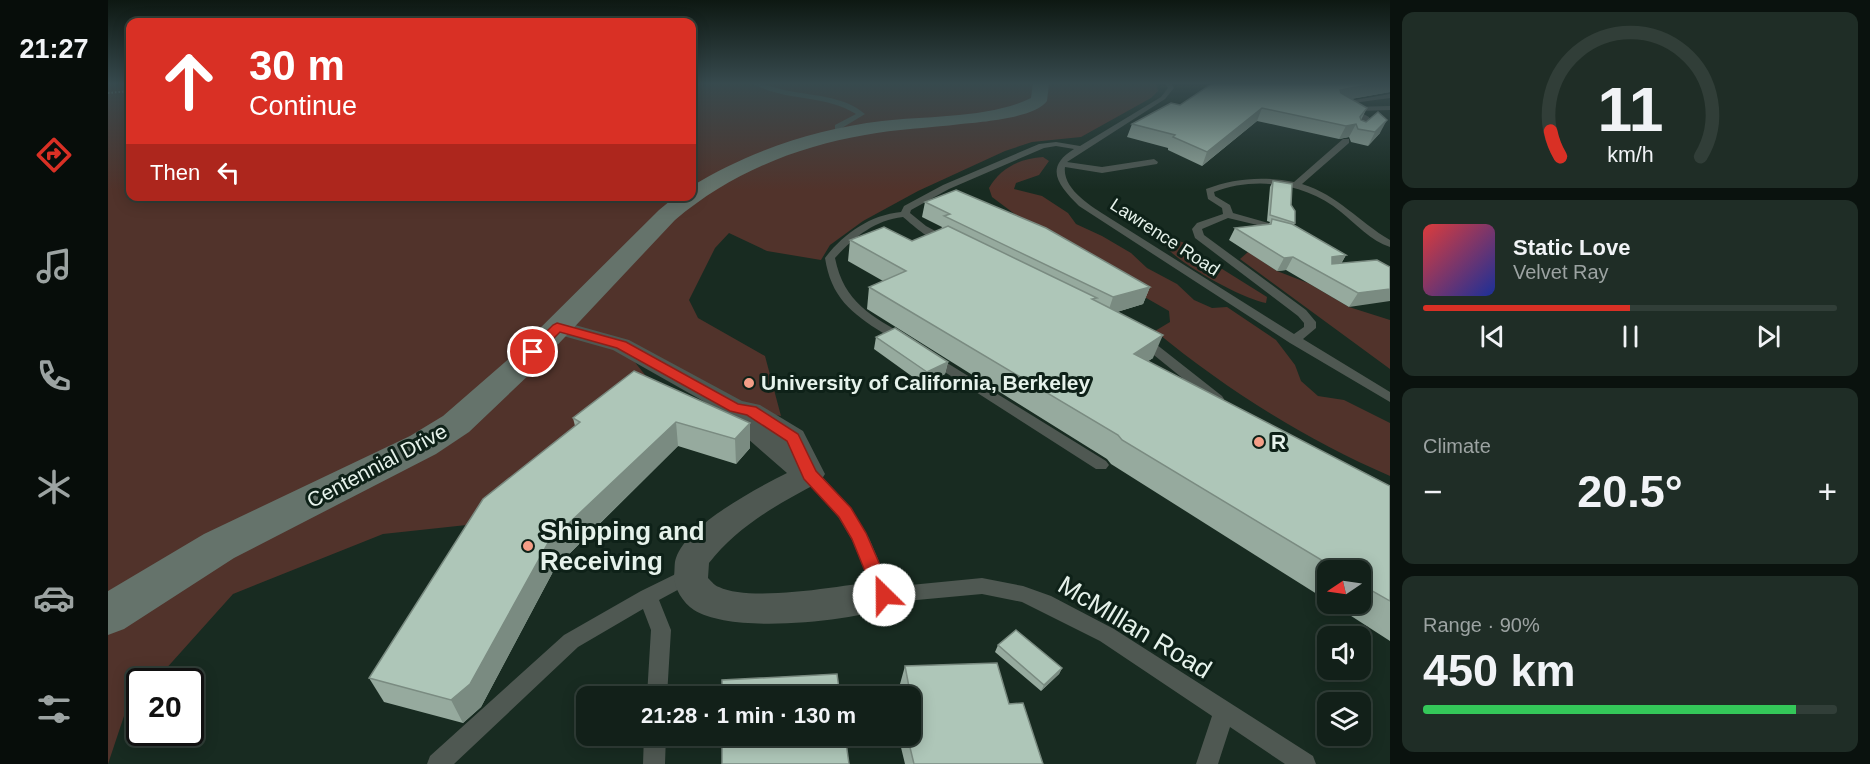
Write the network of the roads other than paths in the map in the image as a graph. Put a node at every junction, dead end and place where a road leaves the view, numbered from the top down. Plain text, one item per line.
1 (856, 119) edge
2 (950, 119) edge
3 (1128, 119) edge
4 (1365, 119) edge
5 (1359, 131) edge
6 (838, 134) junction
7 (1346, 141) edge
8 (1080, 147) junction
9 (1154, 162) dead end
10 (1061, 164) junction
11 (1295, 186) junction
12 (696, 193) edge
13 (685, 201) edge
14 (906, 214) junction
15 (1228, 215) junction
16 (1290, 233) edge
17 (1390, 244) edge
18 (953, 245) edge
19 (557, 327) junction
20 (1129, 332) edge
21 (1294, 340) junction
22 (1390, 398) edge
23 (1222, 403) edge
24 (1101, 465) dead end
25 (810, 474) junction
26 (690, 575) junction
27 (884, 595) junction
28 (648, 597) junction
29 (108, 615) edge
30 (657, 686) edge
31 (1224, 713) junction
32 (655, 746) edge
33 (438, 764) edge
34 (654, 764) edge
35 (1207, 764) edge
36 (1305, 764) edge

1 - 6 lane
2 - 6 street, Centennial Drive
3 - 8 lane
4 - 5 lane
6 - 12 street, Centennial Drive
7 - 11 lane
8 - 10 lane
8 - 14 lane
9 - 10 lane
10 - 21 lane, Lawrence Road
11 - 15 lane
11 - 17 lane
13 - 19 street, Centennial Drive
14 - 18 lane
14 - 24 lane
15 - 16 lane
15 - 21 lane
19 - 25 street
19 - 29 street, Centennial Drive
20 - 23 lane
21 - 22 lane, Lawrence Road
25 - 26 street
25 - 27 lane
26 - 27 street
26 - 28 lane
27 - 31 lane, McMIllan Road
28 - 30 lane
28 - 33 lane
31 - 35 lane
31 - 36 lane, McMIllan Road
32 - 34 lane

